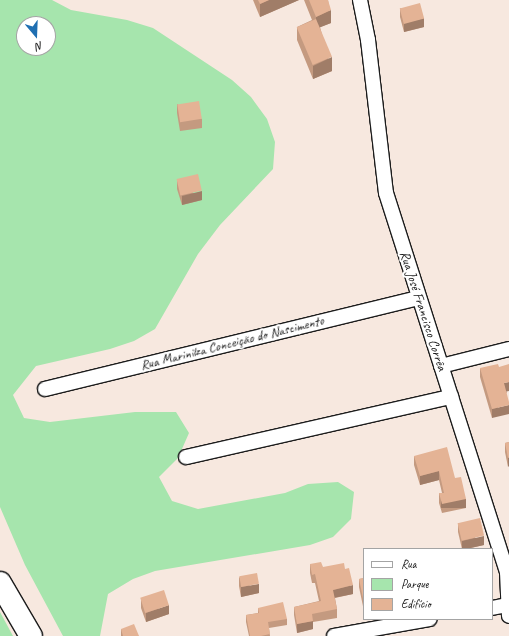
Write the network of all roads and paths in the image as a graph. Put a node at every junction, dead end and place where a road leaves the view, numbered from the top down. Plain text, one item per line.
1 (360, 0) edge
2 (418, 298) junction
3 (509, 350) edge
4 (441, 366) junction
5 (45, 388) dead end
6 (451, 397) junction
7 (186, 457) dead end
8 (508, 571) edge
9 (0, 583) edge
10 (493, 608) edge
11 (508, 610) edge
12 (423, 620) edge
13 (31, 636) edge
14 (334, 636) edge

1 - 2 street, Rua José Francisco Corrêa
2 - 4 street, Rua José Francisco Corrêa
2 - 5 street, Rua Marinilza Conceição do Nascimento
3 - 4 street
4 - 6 street, Rua José Francisco Corrêa
6 - 7 street
6 - 8 street, Rua José Francisco Corrêa
8 - 11 street, Rua José Francisco Corrêa
9 - 13 highway
10 - 11 street
12 - 14 street

